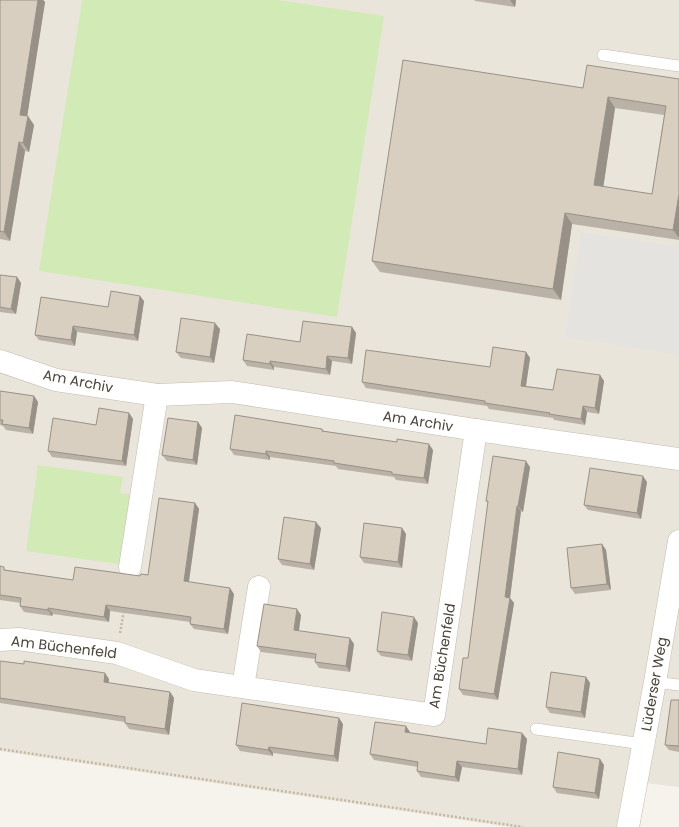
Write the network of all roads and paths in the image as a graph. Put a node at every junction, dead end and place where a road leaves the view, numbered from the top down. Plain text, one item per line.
1 (603, 55) dead end
2 (679, 66) edge
3 (0, 361) edge
4 (157, 395) junction
5 (476, 430) junction
6 (679, 459) edge
7 (679, 541) edge
8 (130, 567) dead end
9 (259, 587) dead end
10 (124, 605) edge
11 (0, 640) edge
12 (117, 653) junction
13 (655, 682) junction
14 (679, 685) edge
15 (243, 687) junction
16 (536, 729) dead end
17 (643, 744) junction
18 (0, 749) edge
19 (523, 827) edge
20 (628, 827) edge

1 - 2 lane
3 - 4 street, Am Archiv
4 - 5 street, Am Archiv
4 - 8 street
5 - 6 street, Am Archiv
5 - 15 street, Am Büchenfeld
7 - 13 street, Lüderser Weg
9 - 15 street
10 - 12 path
11 - 12 street, Am Büchenfeld
12 - 15 street, Am Büchenfeld
13 - 14 lane
13 - 17 street, Lüderser Weg
16 - 17 lane
17 - 20 street, Lüderser Weg
18 - 19 path

